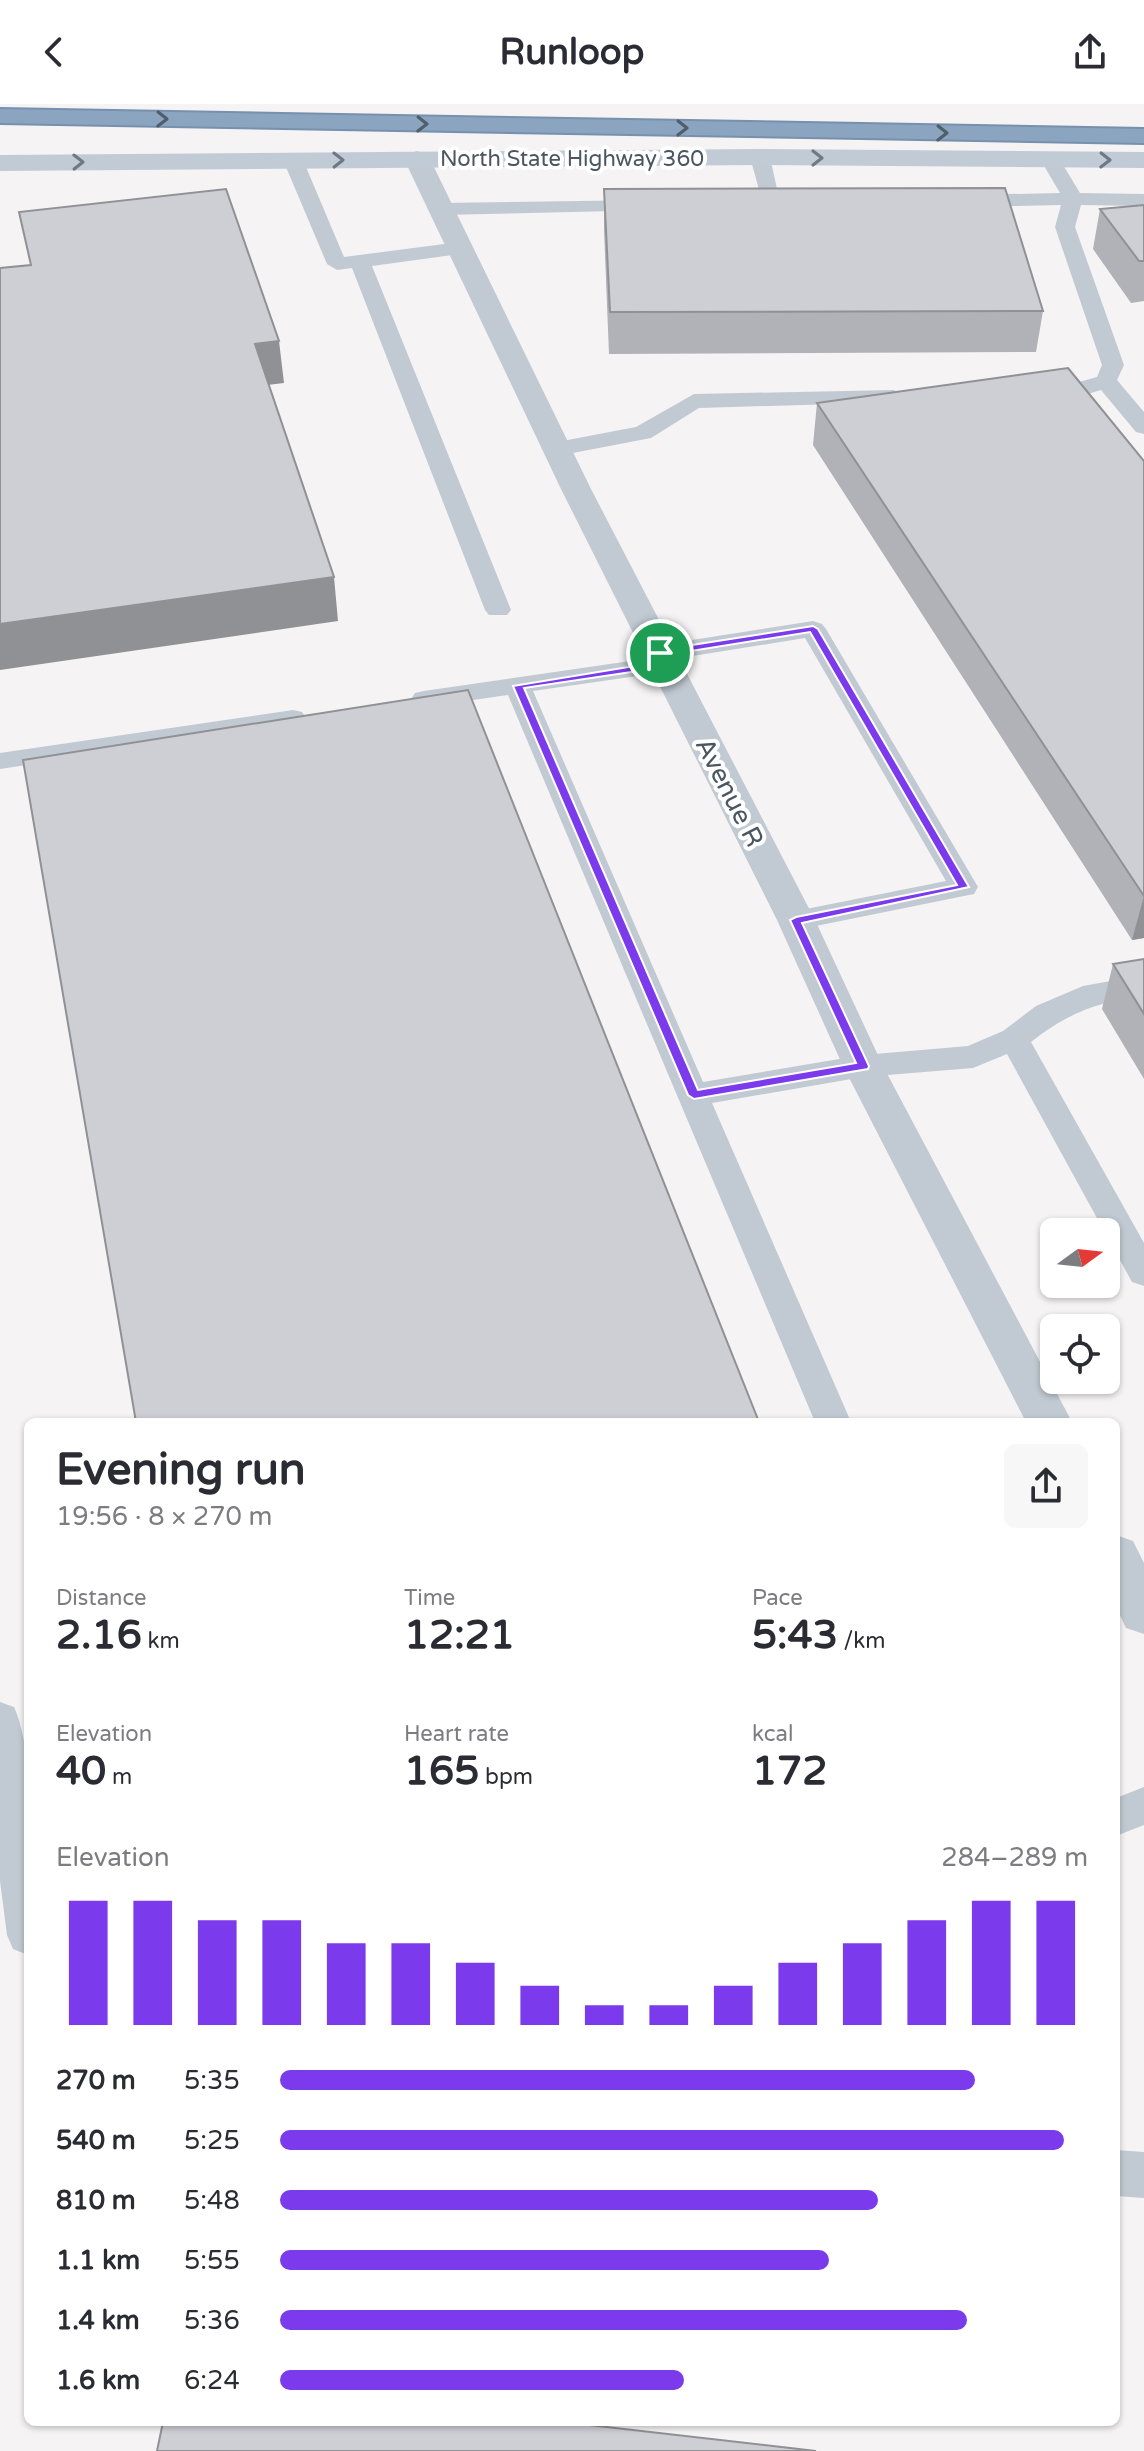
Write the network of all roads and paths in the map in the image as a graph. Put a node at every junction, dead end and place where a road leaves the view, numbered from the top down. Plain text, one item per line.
1 (0, 116) edge
2 (1144, 136) edge
3 (760, 157) junction
4 (417, 159) junction
5 (1050, 159) junction
6 (293, 160) junction
7 (1144, 160) edge
8 (0, 163) edge
9 (1073, 199) junction
10 (1144, 200) edge
11 (945, 201) edge
12 (818, 203) edge
13 (677, 205) edge
14 (442, 209) junction
15 (460, 248) junction
16 (360, 261) junction
17 (1106, 381) junction
18 (1017, 395) edge
19 (909, 397) edge
20 (1144, 427) edge
21 (557, 449) junction
22 (498, 610) dead end
23 (662, 658) junction
24 (518, 686) junction
25 (392, 704) edge
26 (314, 715) edge
27 (0, 761) edge
28 (796, 920) junction
29 (1144, 985) edge
30 (1014, 1039) junction
31 (863, 1066) junction
32 (694, 1095) junction
33 (1144, 1273) edge
34 (831, 1418) edge
35 (1047, 1418) edge
36 (0, 1720) edge
37 (1144, 1806) edge
38 (1120, 1815) edge
39 (24, 1904) edge
40 (1120, 2173) edge
41 (1144, 2175) edge

1 -> 2 highway
3 - 4 main road, North State Highway 360
3 -> 5 main road, North State Highway 360
3 - 12 lane
6 -> 4 main road, North State Highway 360
4 - 14 street, Avenue R
5 -> 7 main road, North State Highway 360
5 - 9 lane
8 -> 6 main road, North State Highway 360
6 - 16 lane
9 - 10 lane
9 - 11 lane
9 - 17 lane
13 - 14 lane
14 - 15 street, Avenue R
15 - 16 lane
15 - 21 street, Avenue R
16 - 22 lane
17 - 18 lane
17 - 20 lane
19 - 21 lane
21 - 23 street, Avenue R
23 - 24 lane
23 - 28 street, Avenue R
23 - 28 lane
24 - 25 lane
24 - 32 lane
26 - 27 lane
28 - 31 street, Avenue R
29 - 30 lane
30 - 31 lane
30 - 33 lane
31 - 32 lane
31 - 35 street, Avenue R
32 - 34 lane
36 - 39 lane
37 - 38 lane
40 - 41 lane

